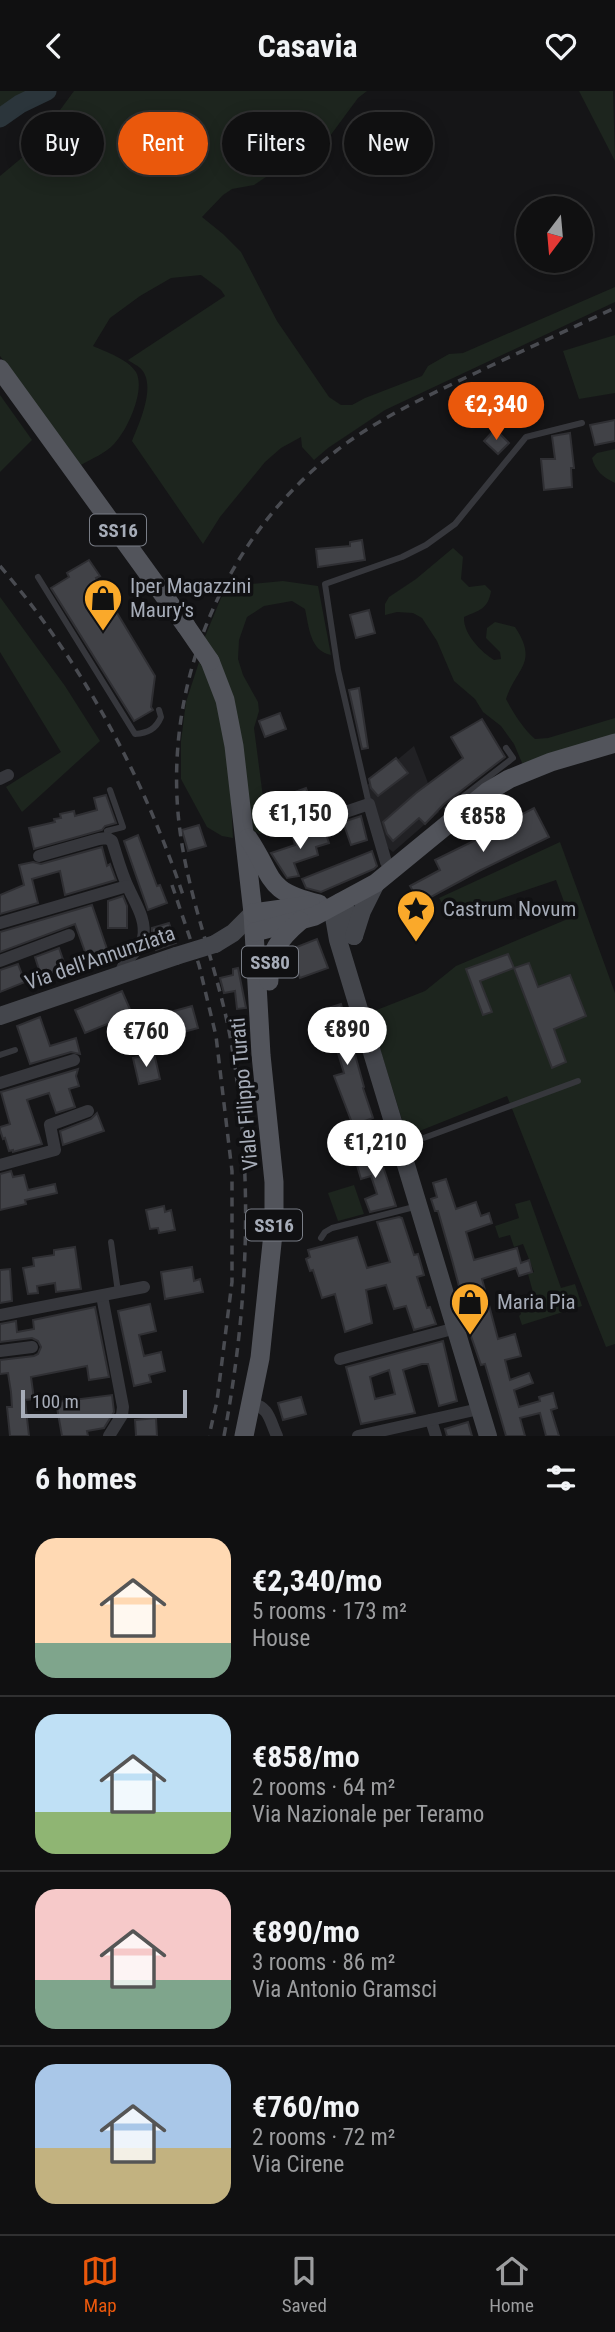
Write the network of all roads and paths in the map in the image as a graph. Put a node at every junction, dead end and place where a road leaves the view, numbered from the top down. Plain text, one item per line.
1 (0, 369) edge
2 (582, 423) dead end
3 (38, 577) dead end
4 (159, 710) dead end
5 (615, 743) edge
6 (506, 747) dead end
7 (110, 790) dead end
8 (369, 804) junction
9 (456, 818) junction
10 (292, 830) dead end
11 (244, 832) junction
12 (110, 840) junction
13 (39, 856) dead end
14 (383, 876) junction
15 (127, 886) junction
16 (340, 902) junction
17 (319, 904) junction
18 (301, 921) junction
19 (0, 923) edge
20 (254, 923) junction
21 (69, 935) dead end
22 (346, 938) junction
23 (0, 961) edge
24 (121, 974) junction
25 (260, 1013) junction
26 (0, 1016) edge
27 (15, 1050) dead end
28 (0, 1055) edge
29 (74, 1060) dead end
30 (578, 1081) dead end
31 (0, 1083) edge
32 (88, 1111) dead end
33 (399, 1139) junction
34 (332, 1151) dead end
35 (0, 1165) edge
36 (420, 1206) junction
37 (321, 1238) dead end
38 (111, 1242) dead end
39 (144, 1287) dead end
40 (118, 1292) junction
41 (102, 1296) junction
42 (0, 1315) edge
43 (456, 1328) junction
44 (32, 1347) dead end
45 (0, 1351) edge
46 (340, 1359) dead end
47 (251, 1403) junction
48 (480, 1409) junction
49 (431, 1420) junction
50 (387, 1433) edge
51 (109, 1436) edge
52 (244, 1436) edge
53 (277, 1436) edge
54 (358, 1436) edge
55 (436, 1436) edge
56 (488, 1436) edge

1 - 11 main road, Viale Filippo Turati / SS16, bridge
2 - 8 lane
3 - 4 lane
5 - 9 main road, SS80
6 - 9 lane
7 - 12 lane
8 - 10 street
8 - 14 street
9 - 14 main road, SS80
11 - 17 main road, SS80
11 - 20 main road, Viale Filippo Turati / SS16
12 - 13 street
12 - 15 street
14 - 16 main road, SS80
14 - 22 street
15 - 19 street
15 - 24 street
16 - 17 main road, SS80
16 - 18 main road, SS80
16 - 22 street
17 - 20 main road, SS80
18 - 20 main road, SS80
18 - 22 street
18 - 25 main road, SS80
20 - 24 street, Via dell'Annunziata, bridge
20 - 25 main road, Viale Filippo Turati / SS16
21 - 23 street
22 - 33 street
24 - 26 street, Via dell'Annunziata
25 - 47 main road, Viale Filippo Turati / SS16
27 - 28 lane
29 - 31 street
30 - 33 lane
32 - 35 street
33 - 34 lane
33 - 36 street
36 - 37 lane
36 - 43 street
38 - 40 lane
39 - 40 street
40 - 41 street
41 - 42 street
41 - 51 street
43 - 46 street
43 - 48 street
44 - 45 street
47 - 52 main road, Viale Filippo Turati / SS16
47 - 53 street
48 - 49 street
48 - 56 street
49 - 50 street
49 - 55 street
50 - 54 street

